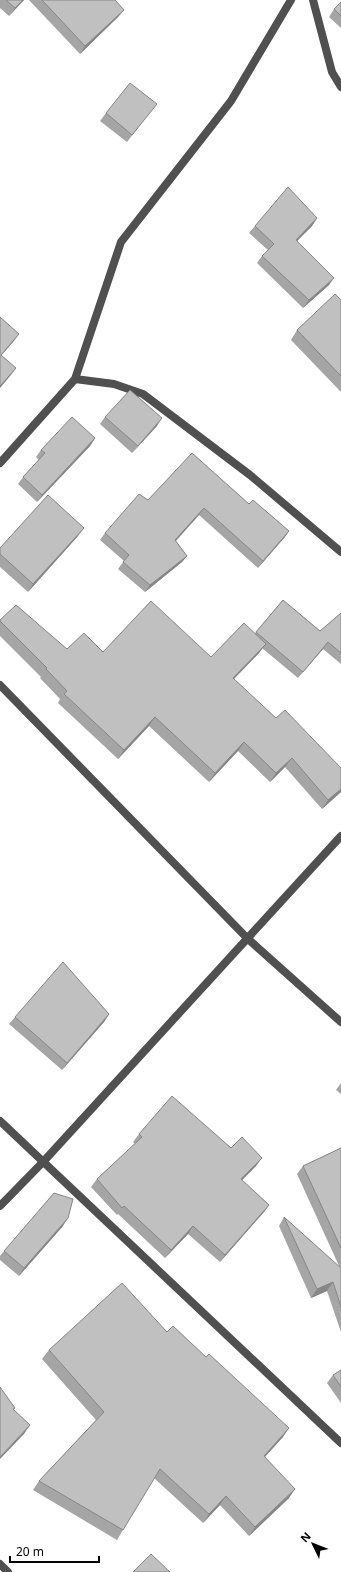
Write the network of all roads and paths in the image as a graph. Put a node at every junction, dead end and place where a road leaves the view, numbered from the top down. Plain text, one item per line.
1 (291, 0) edge
2 (313, 0) edge
3 (341, 87) edge
4 (75, 379) junction
5 (0, 464) edge
6 (341, 552) edge
7 (0, 685) edge
8 (341, 836) edge
9 (248, 939) junction
10 (341, 1022) edge
11 (0, 1121) edge
12 (44, 1162) junction
13 (0, 1206) edge
14 (341, 1443) edge
15 (0, 1564) edge
16 (8, 1572) edge

1 - 4 street
2 - 3 street
4 - 5 street
4 - 6 street
7 - 9 street
8 - 9 street
9 - 10 street
9 - 12 street
11 - 12 street
12 - 13 street
12 - 14 street
15 - 16 street

